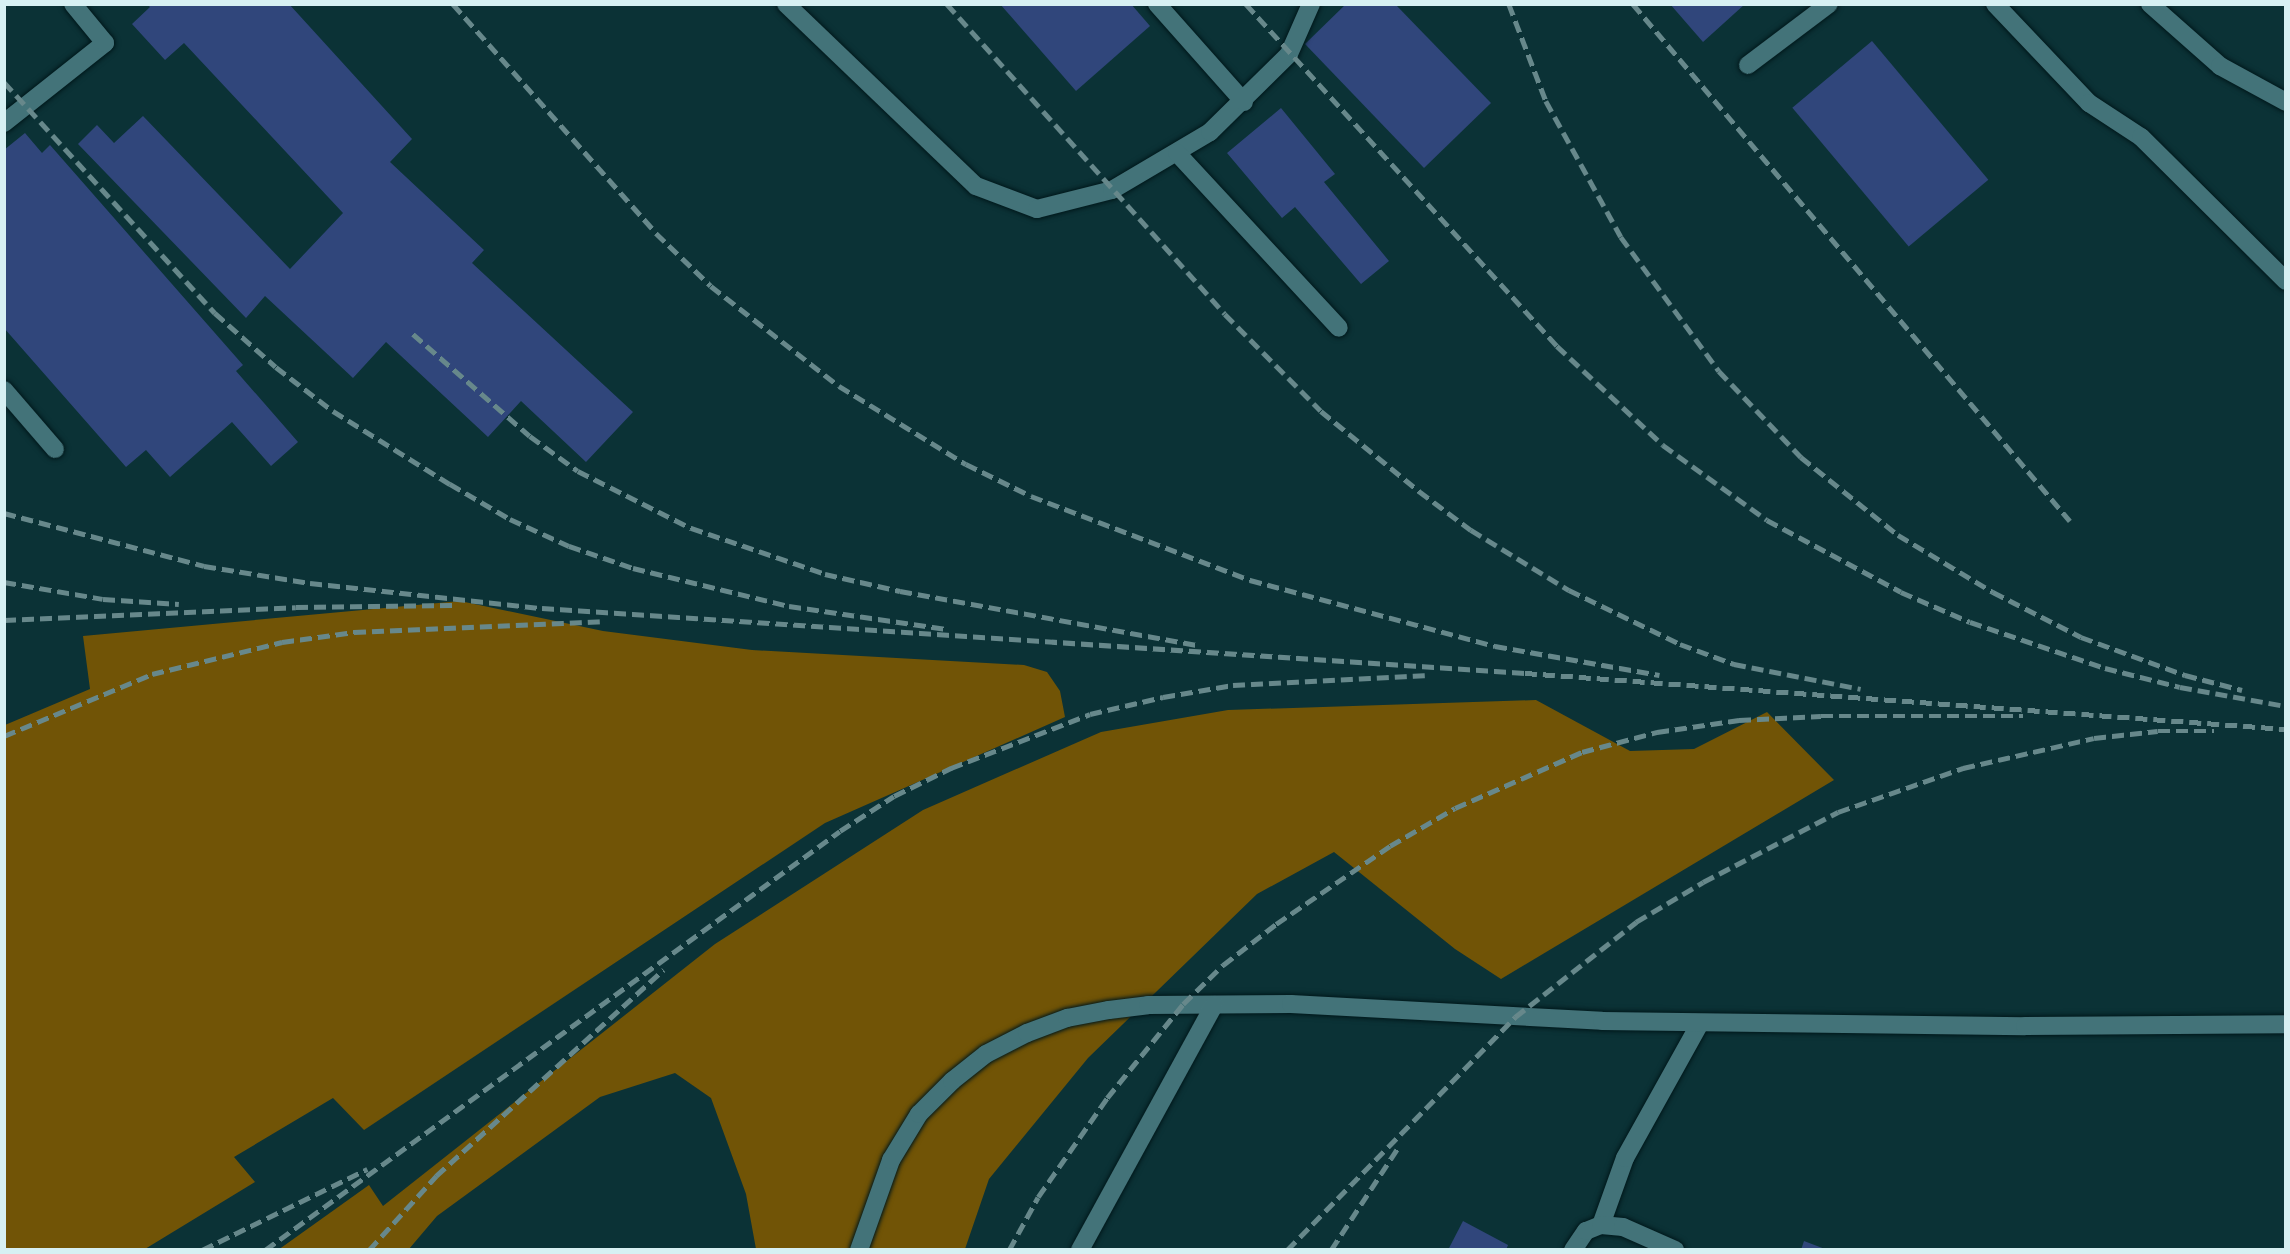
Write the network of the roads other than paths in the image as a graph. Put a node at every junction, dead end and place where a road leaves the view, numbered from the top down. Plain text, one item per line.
1 (74, 4) edge
2 (786, 4) edge
3 (1157, 4) edge
4 (1311, 4) edge
5 (1829, 4) edge
6 (1995, 4) edge
7 (2150, 4) edge
8 (1748, 65) dead end
9 (1244, 102) junction
10 (2286, 102) edge
11 (4, 123) edge
12 (1176, 153) junction
13 (2286, 281) edge
14 (1339, 328) dead end
15 (4, 390) edge
16 (55, 449) dead end
17 (1214, 1005) junction
18 (1700, 1023) junction
19 (2286, 1023) edge
20 (1602, 1225) junction
21 (859, 1250) edge
22 (1080, 1250) edge
23 (1573, 1250) edge
24 (1675, 1250) edge

1 - 11 lane
2 - 12 lane
3 - 9 lane
4 - 9 lane
5 - 8 lane
6 - 13 lane
7 - 10 lane
9 - 12 lane
12 - 14 lane
15 - 16 lane
17 - 18 lane
17 - 21 lane
17 - 22 lane
18 - 19 lane
18 - 20 lane
20 - 23 lane
20 - 24 lane

